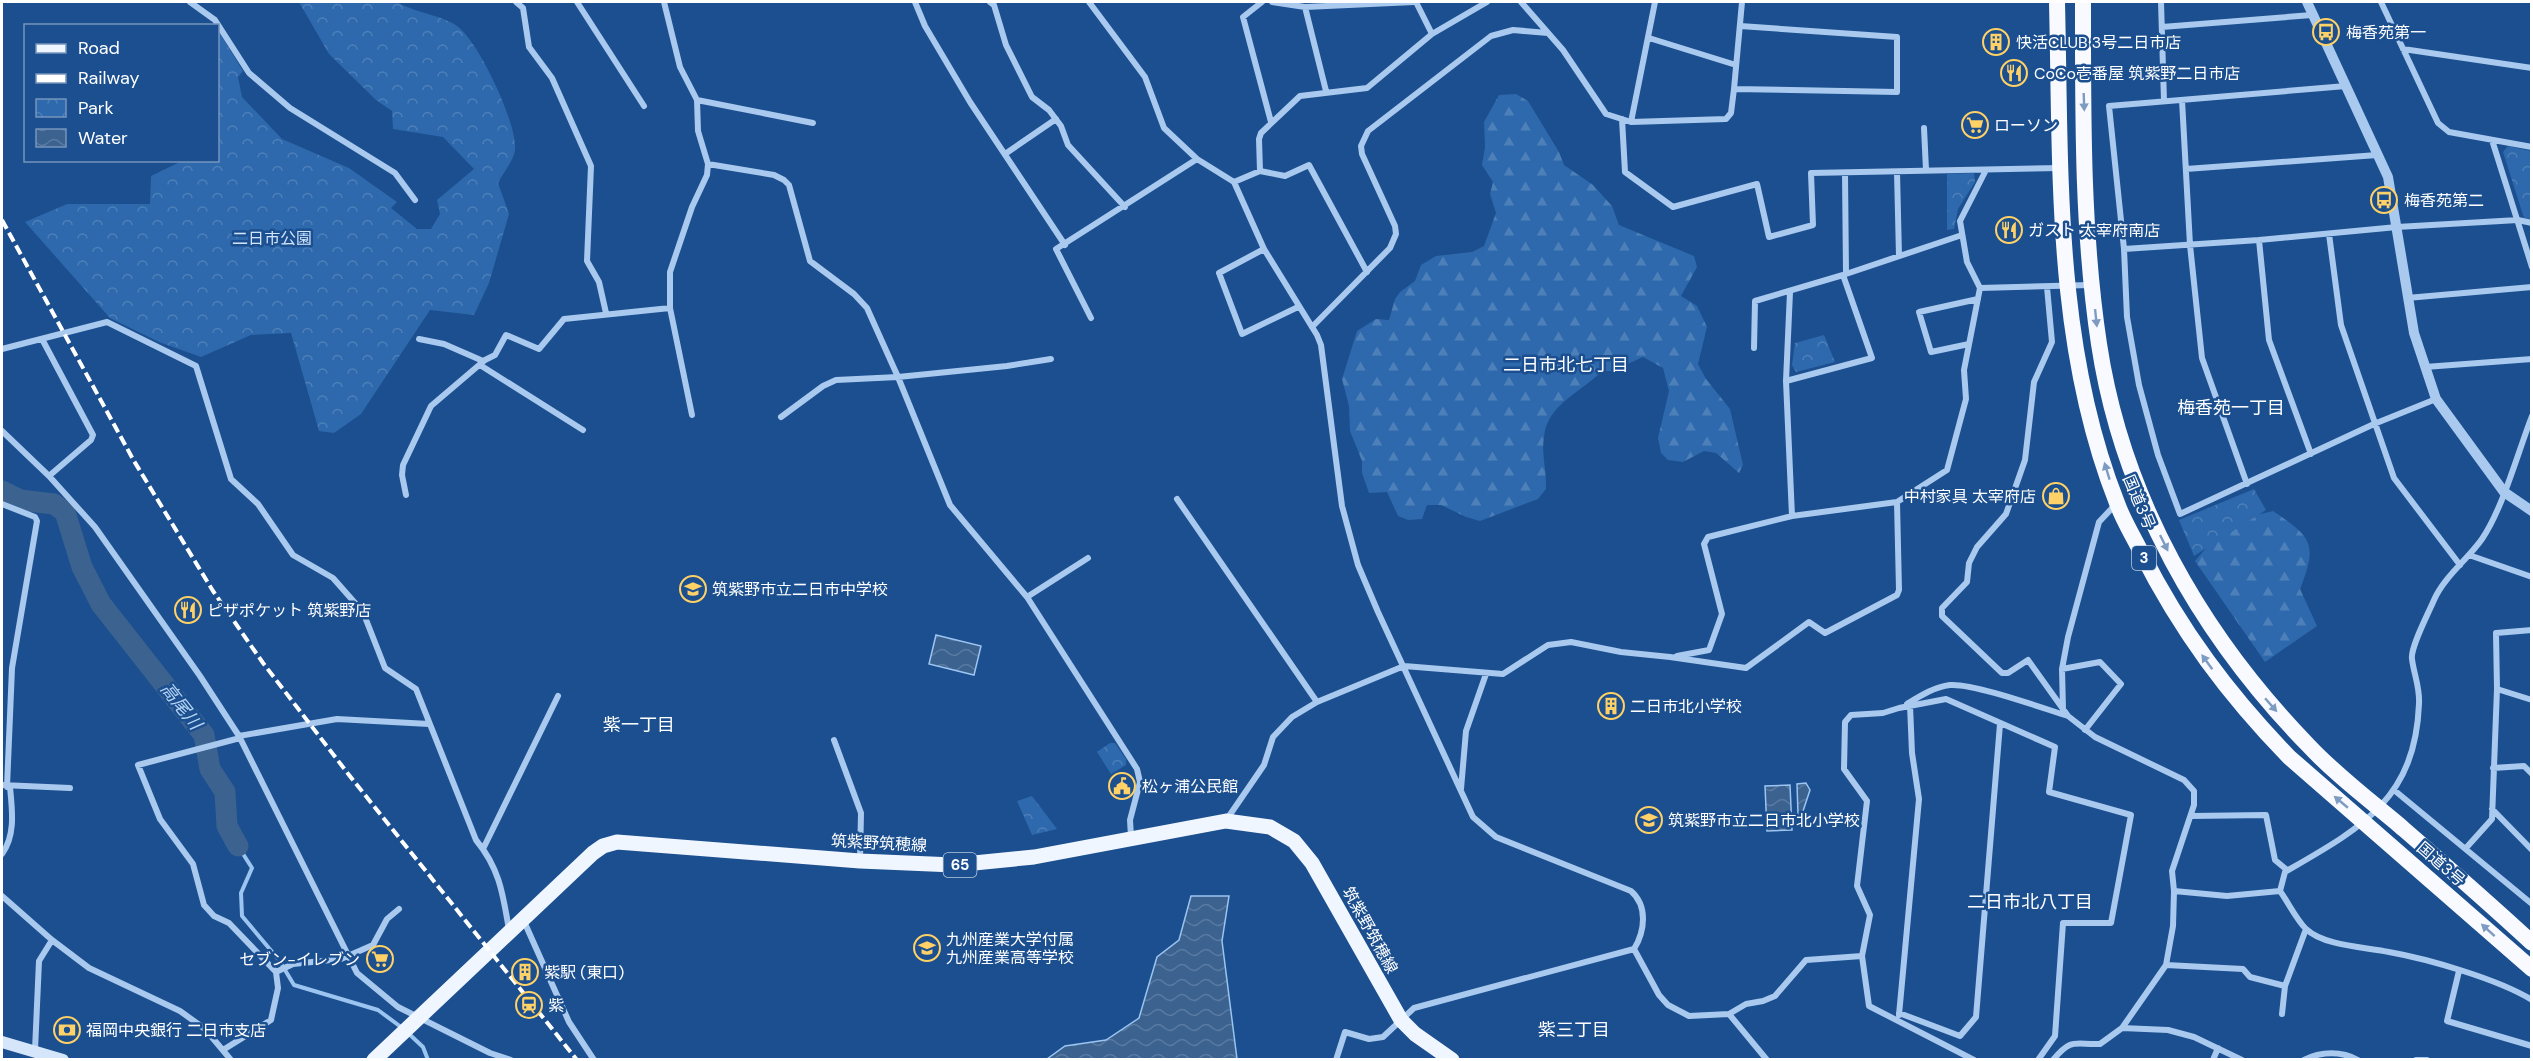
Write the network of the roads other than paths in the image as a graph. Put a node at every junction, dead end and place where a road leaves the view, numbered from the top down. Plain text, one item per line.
1 (190, 2) edge
2 (516, 2) edge
3 (577, 2) edge
4 (664, 2) edge
5 (915, 2) edge
6 (990, 2) edge
7 (1089, 2) edge
8 (1262, 2) edge
9 (1272, 2) edge
10 (1415, 2) edge
11 (1486, 2) edge
12 (1521, 2) edge
13 (1655, 2) edge
14 (1742, 2) edge
15 (2057, 2) edge
16 (2083, 2) edge
17 (2161, 2) edge
18 (2307, 2) edge
19 (2381, 2) edge
20 (1305, 7) junction
21 (2312, 15) junction
22 (218, 24) edge
23 (219, 26) edge
24 (1740, 26) junction
25 (2162, 27) junction
26 (1548, 33) junction
27 (1432, 34) junction
28 (1649, 38) junction
29 (2403, 49) junction
30 (1736, 65) junction
31 (2532, 69) edge
32 (2346, 86) junction
33 (1734, 89) junction
34 (1326, 92) junction
35 (697, 100) junction
36 (2182, 100) junction
37 (2164, 101) junction
38 (644, 106) dead end
39 (1056, 119) junction
40 (1622, 119) junction
41 (1271, 122) junction
42 (1631, 122) junction
43 (813, 123) dead end
44 (1924, 128) dead end
45 (2492, 140) junction
46 (2532, 147) edge
47 (1005, 154) junction
48 (2377, 155) junction
49 (1197, 159) junction
50 (708, 164) junction
51 (2060, 168) junction
52 (2186, 169) junction
53 (1926, 170) junction
54 (1986, 170) junction
55 (1260, 171) junction
56 (1845, 172) junction
57 (1896, 172) junction
58 (1234, 182) junction
59 (415, 200) dead end
60 (1125, 207) junction
61 (2518, 220) junction
62 (2532, 223) edge
63 (2397, 226) junction
64 (2329, 234) junction
65 (1962, 235) junction
66 (2259, 240) junction
67 (1065, 244) junction
68 (2190, 245) junction
69 (1264, 249) junction
70 (2124, 249) junction
71 (1899, 256) junction
72 (2532, 267) edge
73 (1367, 272) junction
74 (1845, 274) junction
75 (2092, 285) junction
76 (2068, 286) junction
77 (2047, 287) junction
78 (2532, 287) edge
79 (1980, 288) junction
80 (1790, 292) junction
81 (1978, 298) junction
82 (2406, 298) junction
83 (1298, 307) junction
84 (669, 308) junction
85 (606, 313) junction
86 (1091, 318) dead end
87 (1312, 327) junction
88 (42, 339) junction
89 (419, 339) dead end
90 (1969, 344) junction
91 (1754, 348) dead end
92 (2, 349) edge
93 (1051, 359) dead end
94 (2532, 359) edge
95 (481, 363) junction
96 (2424, 367) junction
97 (898, 377) junction
98 (1786, 381) junction
99 (2436, 399) junction
100 (692, 415) dead end
101 (2532, 416) edge
102 (781, 417) dead end
103 (2374, 424) junction
104 (583, 430) dead end
105 (2, 431) edge
106 (2311, 454) junction
107 (49, 476) junction
108 (2247, 484) junction
109 (2504, 492) junction
110 (406, 495) dead end
111 (1177, 499) dead end
112 (1896, 502) junction
113 (2, 504) edge
114 (2117, 504) junction
115 (2532, 511) edge
116 (1792, 516) junction
117 (2469, 555) junction
118 (1088, 558) dead end
119 (2460, 565) junction
120 (2532, 577) edge
121 (1027, 597) junction
122 (2532, 630) edge
123 (1670, 657) junction
124 (1404, 666) junction
125 (2062, 669) junction
126 (1486, 674) junction
127 (2497, 689) junction
128 (558, 696) dead end
129 (2532, 700) edge
130 (1317, 702) junction
131 (1910, 705) junction
132 (1899, 708) junction
133 (2063, 709) junction
134 (2068, 716) junction
135 (429, 723) junction
136 (2000, 724) junction
137 (2085, 730) junction
138 (239, 737) junction
139 (834, 740) dead end
140 (2493, 768) junction
141 (2532, 774) edge
142 (6, 786) edge
143 (70, 788) dead end
144 (2394, 790) junction
145 (1460, 791) junction
146 (2378, 808) junction
147 (2492, 809) junction
148 (2190, 816) junction
149 (1226, 821) junction
150 (2365, 822) junction
151 (1131, 837) junction
152 (2466, 848) junction
153 (483, 849) junction
154 (2532, 850) edge
155 (2, 854) edge
156 (860, 861) junction
157 (2287, 870) junction
158 (2174, 891) junction
159 (2280, 891) junction
160 (2, 896) edge
161 (2532, 904) edge
162 (399, 909) dead end
163 (522, 917) junction
164 (2306, 929) junction
165 (509, 930) junction
166 (52, 940) junction
167 (2532, 943) edge
168 (1634, 949) junction
169 (348, 956) junction
170 (1862, 956) junction
171 (2166, 965) junction
172 (2532, 969) edge
173 (278, 971) junction
174 (2459, 971) junction
175 (2285, 986) junction
176 (2532, 1000) edge
177 (1899, 1013) junction
178 (1729, 1014) junction
179 (2282, 1014) dead end
180 (416, 1019) junction
181 (1401, 1020) junction
182 (1898, 1021) junction
183 (2122, 1028) junction
184 (2, 1042) edge
185 (2532, 1046) edge
186 (2218, 1048) junction
187 (34, 1050) junction
188 (223, 1050) junction
189 (63, 1059) edge
190 (231, 1059) edge
191 (374, 1059) edge
192 (511, 1059) edge
193 (594, 1059) edge
194 (1336, 1059) edge
195 (1452, 1059) edge
196 (1767, 1059) edge
197 (1974, 1059) edge
198 (2038, 1059) edge
199 (2053, 1059) edge
200 (2213, 1059) edge
201 (2242, 1059) edge
202 (2304, 1059) edge
203 (2358, 1059) edge
204 (2416, 1059) edge
205 (2427, 1059) edge

1 - 22 street
2 - 85 street
3 - 38 street
4 - 35 street
5 - 47 street
6 - 39 street
7 - 49 street
8 - 41 street
9 - 20 street
10 - 20 street
10 - 27 street
11 - 27 street
12 - 26 street
13 - 28 street
14 - 24 street
15 - 51 highway, 国道3号 / 3
16 -> 75 highway, 国道3号 / 3
17 - 25 street
18 - 21 street
19 - 29 street
20 - 34 street
21 - 25 street
21 - 32 street
23 - 59 street
24 - 30 street
24 - 33 street
25 - 37 street
26 - 40 street
26 - 73 street
27 - 34 street
28 - 30 street
28 - 42 street
29 - 31 street
29 - 45 street
30 - 33 street
32 - 36 street
32 - 48 street
33 - 42 street
34 - 41 street
35 - 43 street
35 - 50 street
36 - 37 street
36 - 52 street
37 - 70 street
39 - 47 street
39 - 60 street
40 - 42 street
40 - 56 street
41 - 55 street
44 - 53 street
45 - 46 street
45 - 61 street
47 - 67 street
48 - 52 street
48 - 63 street
49 - 58 street
49 - 60 street
50 - 84 street
50 - 97 street
51 - 54 street
51 - 76 highway, 国道3号 / 3
52 - 68 street
53 - 54 street
53 - 57 street
54 - 65 street
55 - 58 street
55 - 73 street
56 - 57 street
56 - 74 street
57 - 71 street
58 - 69 street
60 - 67 street
61 - 62 street
61 - 63 street
61 - 72 street
63 - 64 street
63 - 82 street
64 - 66 street
64 - 103 street
65 - 71 street
65 - 79 street
66 - 68 street
66 - 106 street
67 - 86 street
68 - 70 street
68 - 108 street
69 - 83 street
69 - 83 street
70 - 108 street
71 - 74 street
73 - 87 street
74 - 80 street
74 - 98 street
75 - 76 street
75 -> 146 highway, 国道3号 / 3
76 - 77 street
114 -> 76 highway, 国道3号 / 3
77 - 79 street
77 - 133 street
78 - 82 street
79 - 81 street
80 - 91 street
80 - 98 street
81 - 90 street
81 - 90 street
82 - 96 street
83 - 87 street
84 - 85 street
84 - 100 street
85 - 95 street
87 - 124 street
88 - 92 street
88 - 107 street
88 - 135 street
89 - 95 street
90 - 112 street
93 - 97 street
94 - 96 street
95 - 104 street
95 - 110 street
96 - 99 street
97 - 102 street
97 - 121 street
98 - 116 street
99 - 103 street
99 - 109 street
101 - 109 street
103 - 106 street
103 - 119 street
105 - 107 street
106 - 108 street
107 - 138 street
109 - 115 street
109 - 117 street
111 - 130 street
112 - 116 street
112 - 123 street
113 - 142 street
114 - 125 street
150 -> 114 highway, 国道3号 / 3
116 - 123 street
117 - 119 street
117 - 120 street
118 - 121 street
119 - 144 street
121 - 151 street
122 - 127 street
123 - 126 street
124 - 126 street
124 - 130 street
124 - 145 street
125 - 133 street
125 - 137 street
126 - 145 street
127 - 129 street
127 - 140 street
128 - 153 street
130 - 149 street
131 - 132 street
131 - 136 street
131 - 177 street
132 - 134 street
132 - 170 street
133 - 134 street
134 - 137 street
135 - 138 street
135 - 153 street
136 - 177 street
136 - 198 street
137 - 148 street
138 - 169 street
138 - 173 street
139 - 156 street
140 - 141 street
140 - 147 street
142 - 143 street
142 - 155 street
144 - 146 street
144 - 152 street
145 - 168 street
146 - 150 street
146 - 167 highway, 国道3号 / 3
147 - 152 street
147 - 154 street
148 - 157 street
148 - 158 street
149 - 151 main road, 筑紫野筑穂線 / 65
149 - 181 main road, 筑紫野筑穂線 / 65
150 - 157 street
172 -> 150 highway, 国道3号 / 3
151 - 156 main road, 筑紫野筑穂線 / 65
152 - 161 street
153 - 165 street
156 - 163 main road, 筑紫野筑穂線 / 65
157 - 159 street
158 - 159 street
158 - 171 street
159 - 164 street
160 - 166 street
162 - 169 street
163 - 165 main road, 筑紫野筑穂線 / 65
163 - 193 street
164 - 174 street
164 - 175 street
165 - 180 main road, 筑紫野筑穂線 / 65
166 - 187 street
166 - 188 street
168 - 178 street
168 - 181 street
169 - 173 street
169 - 180 street
170 - 178 street
170 - 182 street
171 - 175 street
171 - 183 street
173 - 188 street
174 - 176 street
174 - 185 street
175 - 179 street
177 - 182 street
178 - 196 street
180 - 191 main road, 筑紫野筑穂線 / 65
180 - 192 street
181 - 194 street
181 - 195 main road, 筑紫野筑穂線 / 65
182 - 197 street
183 - 186 street
183 - 199 street
184 - 187 main road
186 - 200 street
186 - 201 street
187 - 189 main road
188 - 190 street
202 - 203 street
204 - 205 street

